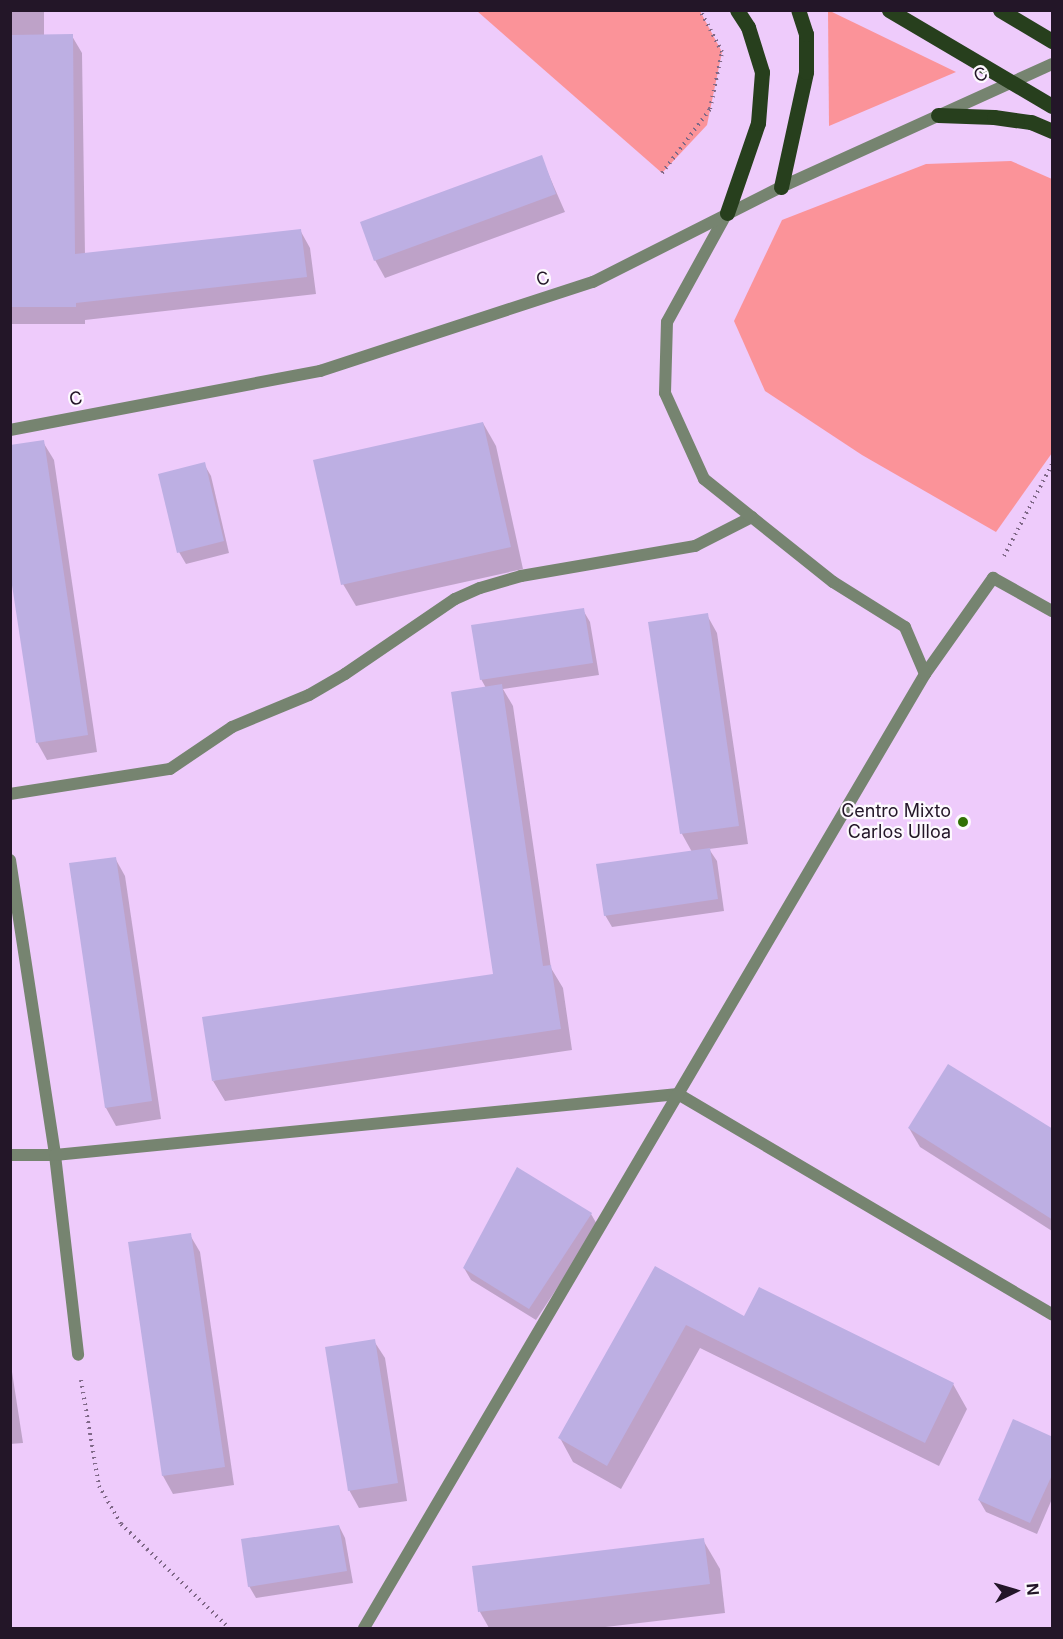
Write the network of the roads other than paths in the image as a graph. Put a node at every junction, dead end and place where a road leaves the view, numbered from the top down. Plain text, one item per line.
1 (737, 10) edge
2 (798, 10) edge
3 (889, 10) edge
4 (1000, 10) edge
5 (1053, 41) edge
6 (1053, 63) edge
7 (1010, 81) junction
8 (1053, 106) edge
9 (938, 115) junction
10 (1053, 131) edge
11 (781, 187) junction
12 (727, 213) junction
13 (10, 430) edge
14 (752, 517) junction
15 (1053, 611) edge
16 (924, 674) junction
17 (10, 794) edge
18 (10, 860) edge
19 (678, 1094) junction
20 (10, 1155) edge
21 (55, 1155) junction
22 (1053, 1314) edge
23 (78, 1355) road end
24 (364, 1629) edge

1 - 12 main road
2 - 11 main road
3 - 7 main road
4 - 5 main road
6 - 7 street, C
7 - 8 main road
7 - 9 street, C
9 - 10 main road
9 - 11 street, C
11 - 12 street, C
12 - 13 street, C
12 - 14 street
14 - 16 street
14 - 17 street
15 - 16 street
16 - 19 street
18 - 21 street
19 - 21 street
19 - 22 street
19 - 24 street
20 - 21 street
21 - 23 street

